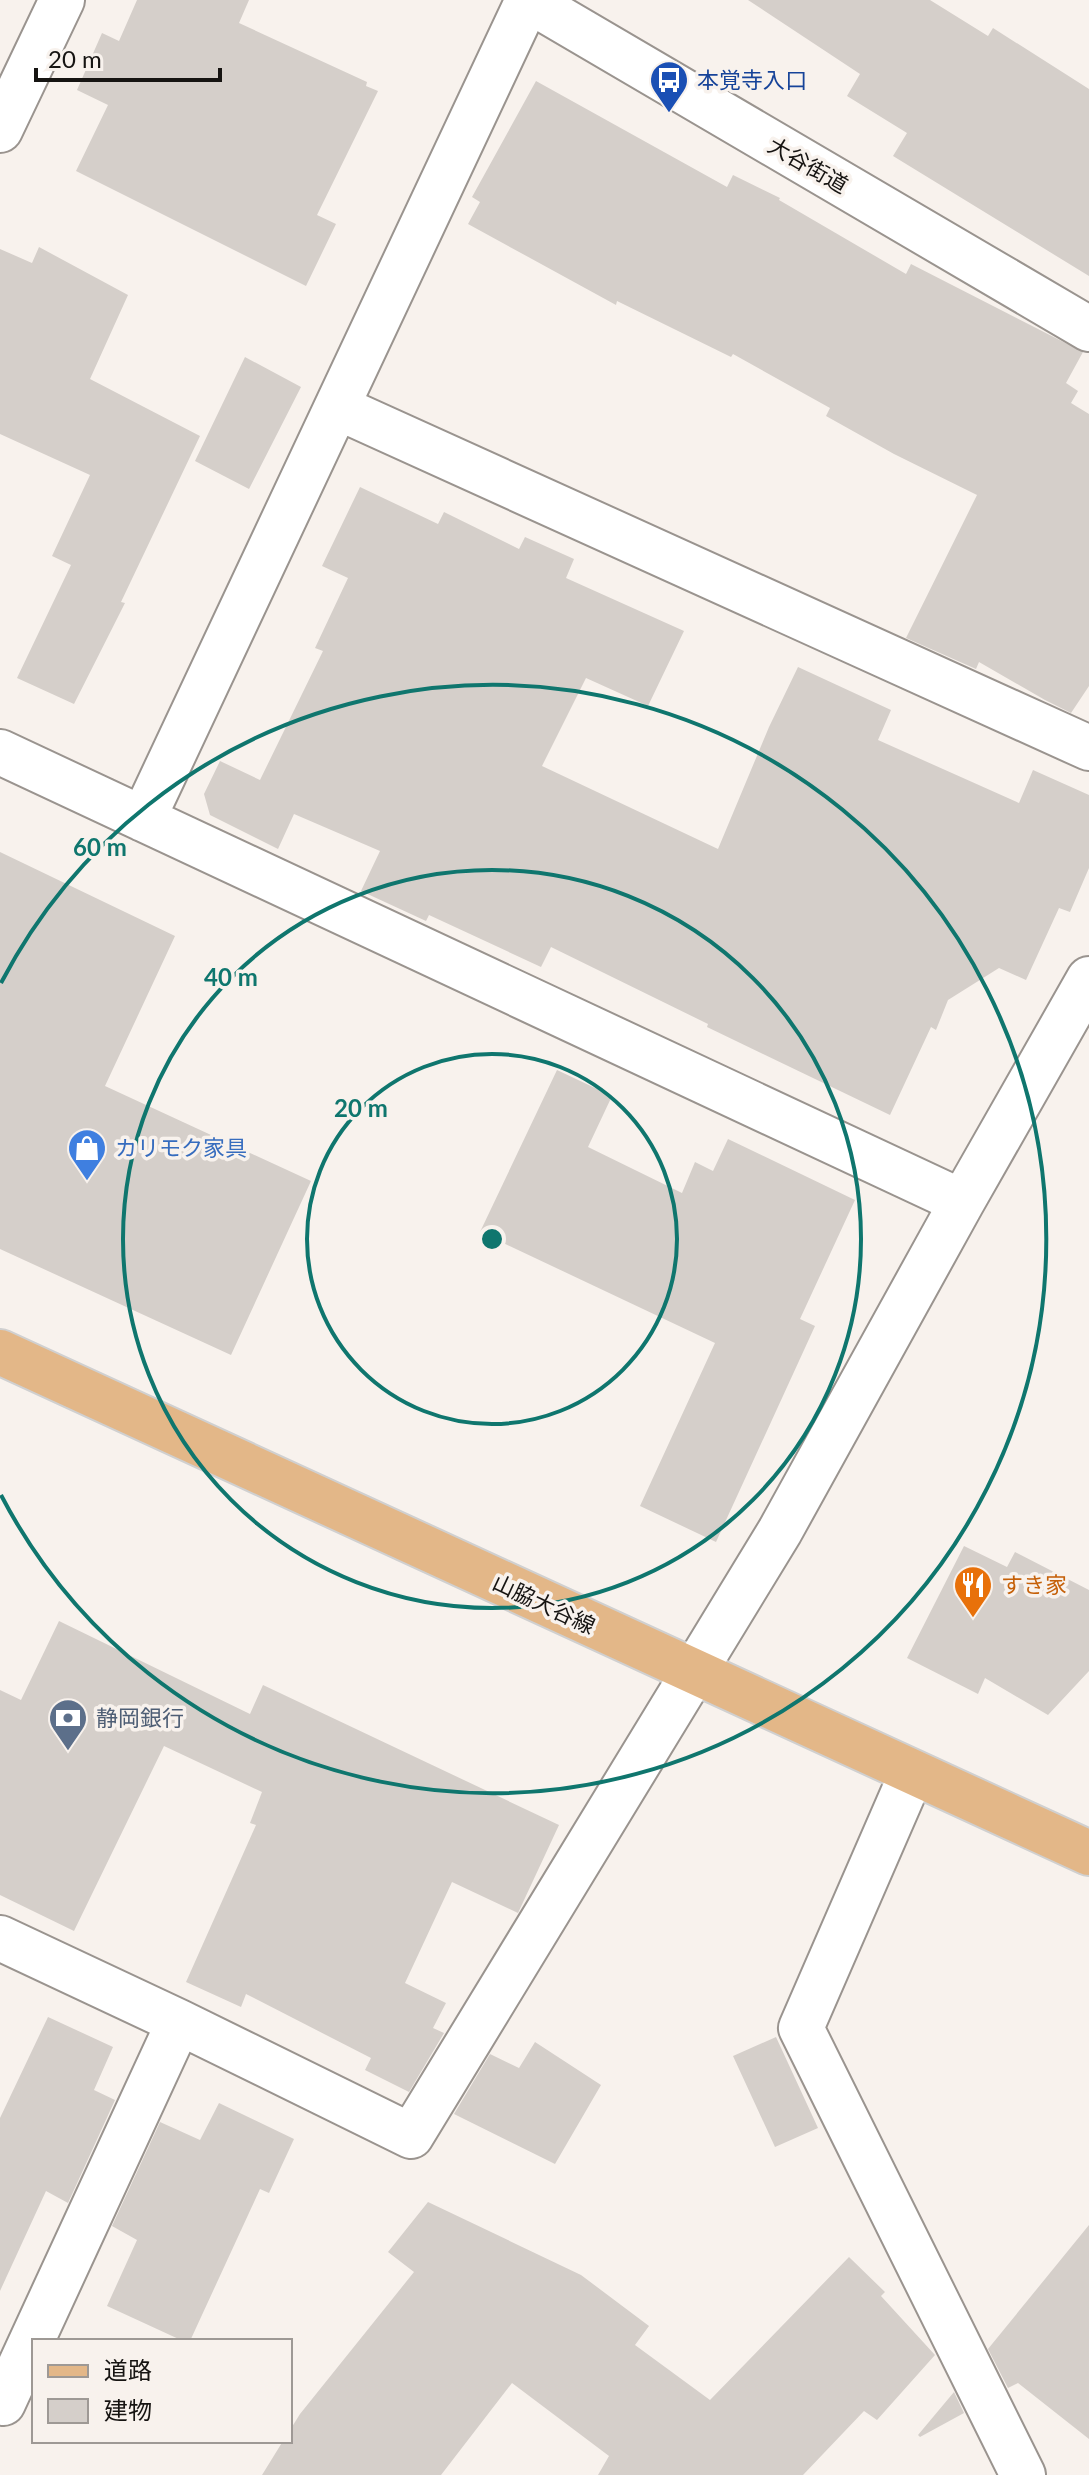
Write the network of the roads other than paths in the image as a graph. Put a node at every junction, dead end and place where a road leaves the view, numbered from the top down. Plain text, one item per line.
1 (62, 0) edge
2 (528, 0) edge
3 (5, 106) edge
4 (1089, 329) edge
5 (337, 407) junction
6 (1089, 748) edge
7 (0, 752) edge
8 (143, 819) junction
9 (1089, 979) edge
10 (962, 1202) junction
11 (0, 1352) edge
12 (693, 1673) junction
13 (912, 1773) junction
14 (1089, 1853) edge
15 (0, 1938) edge
16 (179, 2022) junction
17 (33, 2339) edge
18 (32, 2340) edge
19 (0, 2402) edge
20 (1023, 2475) edge

1 - 3 street
2 - 4 street, 大谷街道
2 - 5 street
5 - 6 street
5 - 8 street
7 - 8 street
8 - 10 street
9 - 10 street
10 - 12 street
11 - 12 main road, 山脇大谷線
12 - 13 main road, 山脇大谷線
12 - 16 street
13 - 14 main road, 山脇大谷線
13 - 20 street
15 - 16 street
16 - 17 street
18 - 19 street

